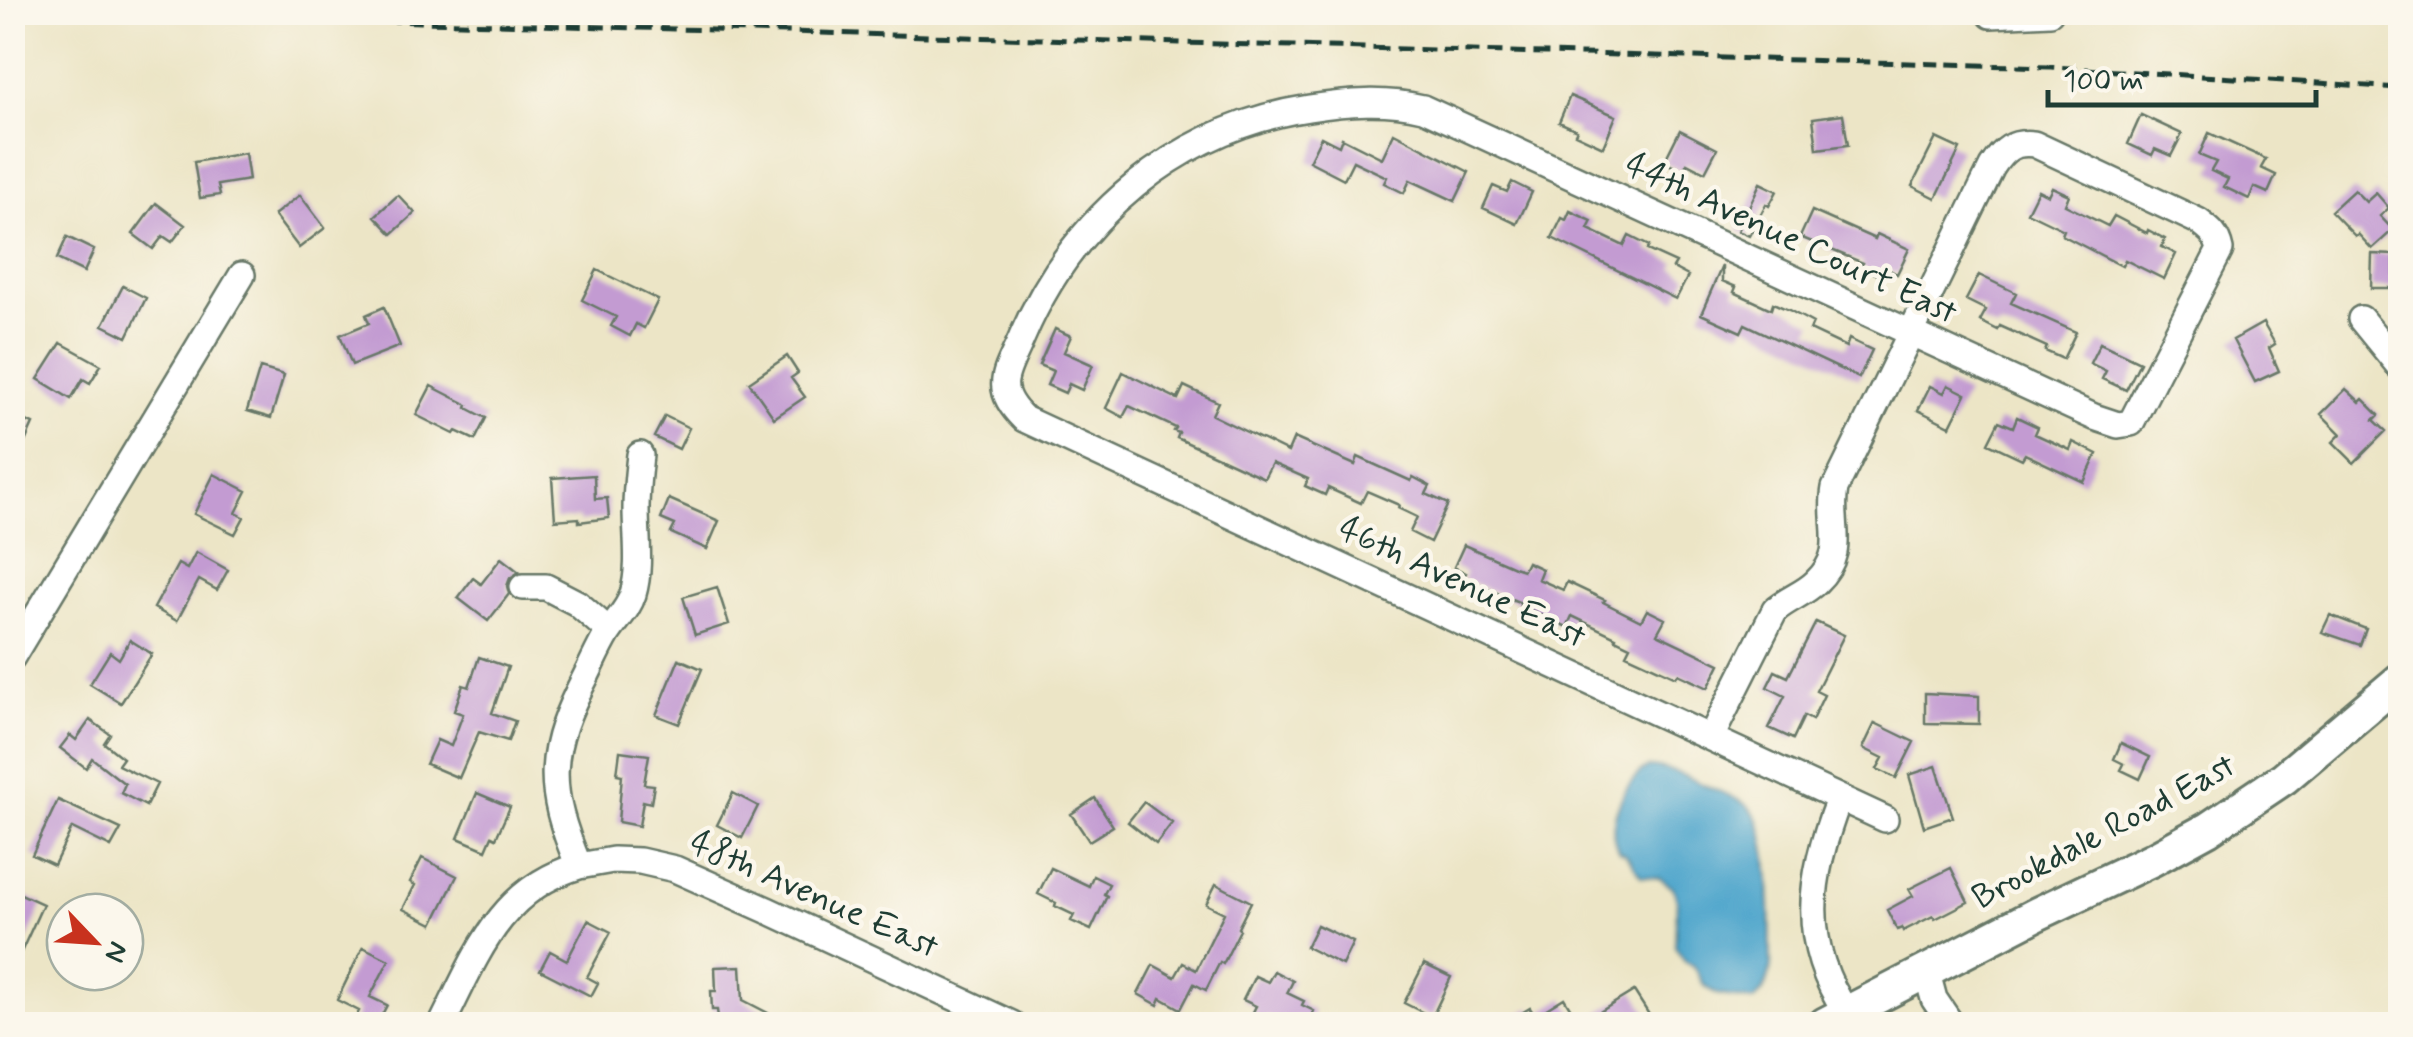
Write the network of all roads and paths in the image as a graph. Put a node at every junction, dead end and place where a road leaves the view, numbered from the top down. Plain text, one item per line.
1 (2050, 12) edge
2 (1991, 16) dead end
3 (242, 274) dead end
4 (2361, 319) dead end
5 (1912, 334) junction
6 (2400, 367) edge
7 (1013, 406) joint
8 (640, 455) dead end
9 (523, 586) dead end
10 (609, 631) junction
11 (12, 657) edge
12 (2400, 680) edge
13 (1712, 737) junction
14 (1839, 800) junction
15 (1885, 820) dead end
16 (579, 866) junction
17 (1927, 973) junction
18 (1836, 1019) edge
19 (442, 1024) edge
20 (1012, 1024) edge
21 (1951, 1024) edge

1 - 2 street
3 - 11 street
4 - 6 street
5 - 5 street, 44th Avenue Court East
5 - 7 street, 44th Avenue Court East
5 - 13 street
7 - 13 street, 46th Avenue East
8 - 10 street
9 - 10 street
10 - 16 street
12 - 17 main road, Brookdale Road East
13 - 14 street, 46th Avenue East
14 - 15 street, 46th Avenue East
14 - 18 street
16 - 19 street, 48th Avenue East
16 - 20 street, 48th Avenue East
17 - 18 main road, Brookdale Road East
17 - 21 street

